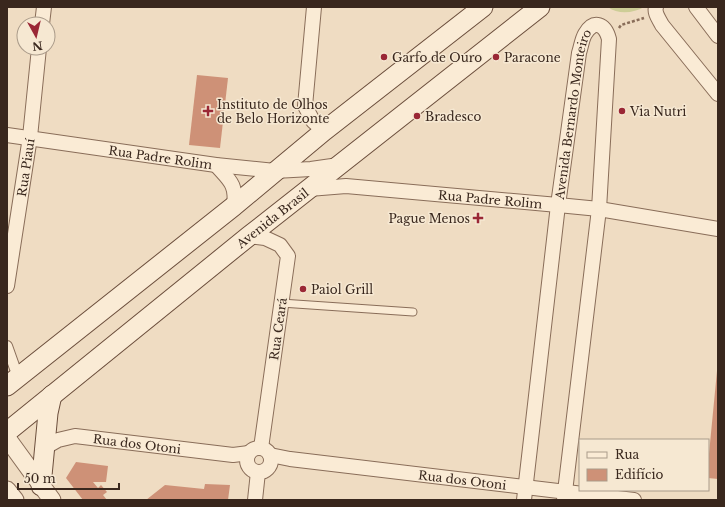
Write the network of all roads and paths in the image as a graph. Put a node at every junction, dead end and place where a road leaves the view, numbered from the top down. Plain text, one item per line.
1 (314, 7) edge
2 (483, 7) edge
3 (540, 7) edge
4 (696, 7) edge
5 (656, 11) edge
6 (718, 36) edge
7 (609, 39) junction
8 (38, 56) edge
9 (718, 94) edge
10 (324, 131) junction
11 (7, 135) edge
12 (30, 137) junction
13 (345, 160) junction
14 (216, 165) junction
15 (275, 171) junction
16 (346, 186) junction
17 (309, 190) junction
18 (558, 205) junction
19 (234, 206) junction
20 (599, 209) junction
21 (718, 229) edge
22 (249, 236) junction
23 (7, 286) edge
24 (281, 303) junction
25 (412, 312) dead end
26 (8, 352) edge
27 (13, 381) edge
28 (52, 395) junction
29 (7, 432) edge
30 (7, 438) edge
31 (44, 448) junction
32 (259, 456) junction
33 (7, 490) edge
34 (46, 493) edge
35 (525, 494) edge
36 (564, 496) edge
37 (15, 500) edge
38 (255, 500) edge
39 (634, 500) edge

1 - 10 street
2 - 10 main road
3 - 13 main road, Avenida Brasil
4 - 6 street
5 - 7 path
5 - 9 street
7 - 18 street, Avenida Bernardo Monteiro
7 - 20 street, Avenida Bernardo Monteiro
8 - 12 street, Rua Piauí
10 - 15 main road
11 - 12 street, Rua Padre Rolim
12 - 14 street, Rua Padre Rolim
12 - 23 street, Rua Piauí
13 - 15 street, Rua Padre Rolim
13 - 16 street
13 - 17 main road, Avenida Brasil
14 - 15 street, Rua Padre Rolim
14 - 19 street
15 - 19 main road
16 - 17 street, Rua Padre Rolim
16 - 18 street, Rua Padre Rolim
17 - 22 main road, Avenida Brasil
18 - 20 street, Rua Padre Rolim
18 - 35 street, Avenida Bernardo Monteiro
19 - 27 main road
20 - 21 street, Rua Padre Rolim
20 - 36 street, Avenida Bernardo Monteiro
22 - 24 street, Rua Ceará
22 - 28 main road, Avenida Brasil
24 - 25 lane
24 - 32 street, Rua Ceará
26 - 27 street
28 - 29 main road, Avenida Brasil
28 - 31 main road
30 - 34 street
31 - 32 street, Rua dos Otoni
31 - 34 main road
32 - 35 street, Rua dos Otoni
32 - 38 street
33 - 37 street
35 - 36 street, Rua dos Otoni
36 - 39 street, Rua dos Otoni

